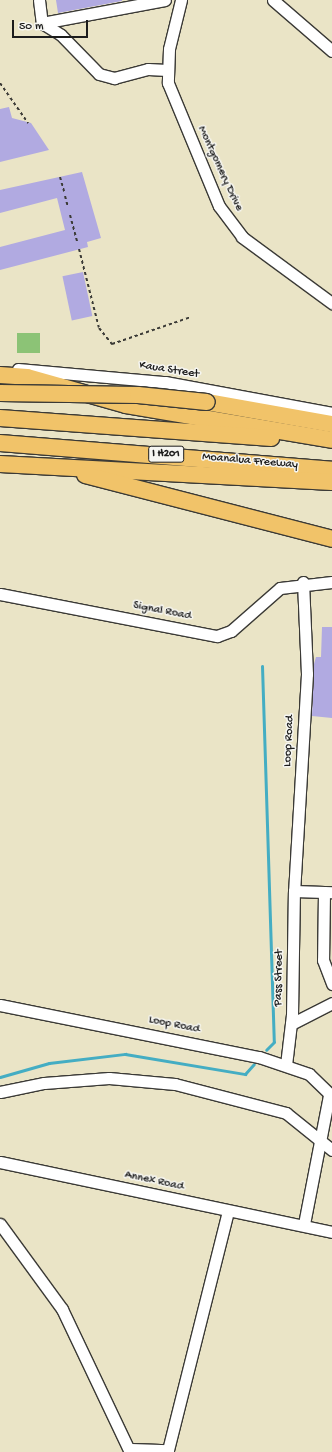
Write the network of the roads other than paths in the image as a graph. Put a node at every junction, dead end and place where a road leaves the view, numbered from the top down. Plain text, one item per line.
1 (39, 0) edge
2 (165, 0) edge
3 (181, 0) edge
4 (273, 0) edge
5 (42, 23) junction
6 (332, 51) edge
7 (167, 70) junction
8 (332, 303) edge
9 (0, 370) edge
10 (0, 375) edge
11 (0, 393) edge
12 (332, 414) edge
13 (0, 418) edge
14 (332, 424) edge
15 (332, 440) edge
16 (0, 443) edge
17 (332, 444) edge
18 (0, 464) edge
19 (36, 465) junction
20 (332, 470) edge
21 (332, 482) edge
22 (332, 539) edge
23 (303, 582) junction
24 (332, 582) edge
25 (0, 594) edge
26 (294, 891) junction
27 (328, 892) edge
28 (332, 984) edge
29 (332, 1002) edge
30 (0, 1005) edge
31 (291, 1024) junction
32 (286, 1065) junction
33 (0, 1092) edge
34 (330, 1096) edge
35 (321, 1142) junction
36 (332, 1150) edge
37 (0, 1162) edge
38 (228, 1212) junction
39 (0, 1224) edge
40 (304, 1224) junction
41 (332, 1232) edge
42 (130, 1451) edge

1 - 5 street
2 - 5 street
3 - 7 street, Montgomery Drive
4 - 6 street
5 - 7 street
7 - 8 street, Montgomery Drive
9 - 12 street, Kaua Street
10 - 15 highway
11 - 14 highway, bridge
13 - 17 highway, Moanalua Freeway / I H201
16 - 20 highway, Moanalua Freeway / I H201
18 - 19 highway
19 - 21 highway
19 - 22 highway
23 - 24 street
23 - 25 street, Signal Road
23 - 26 street, Loop Road
26 - 27 street
26 - 31 street, Pass Street
27 - 28 street
29 - 31 street
30 - 32 street, Loop Road
31 - 32 street, Pass Street
32 - 34 street, Loop Road
33 - 35 street
34 - 35 street
35 - 36 street
35 - 40 street
37 - 38 street, Annex Road
38 - 40 street, Annex Road
38 - 42 street
39 - 42 street
40 - 41 street, Annex Road

